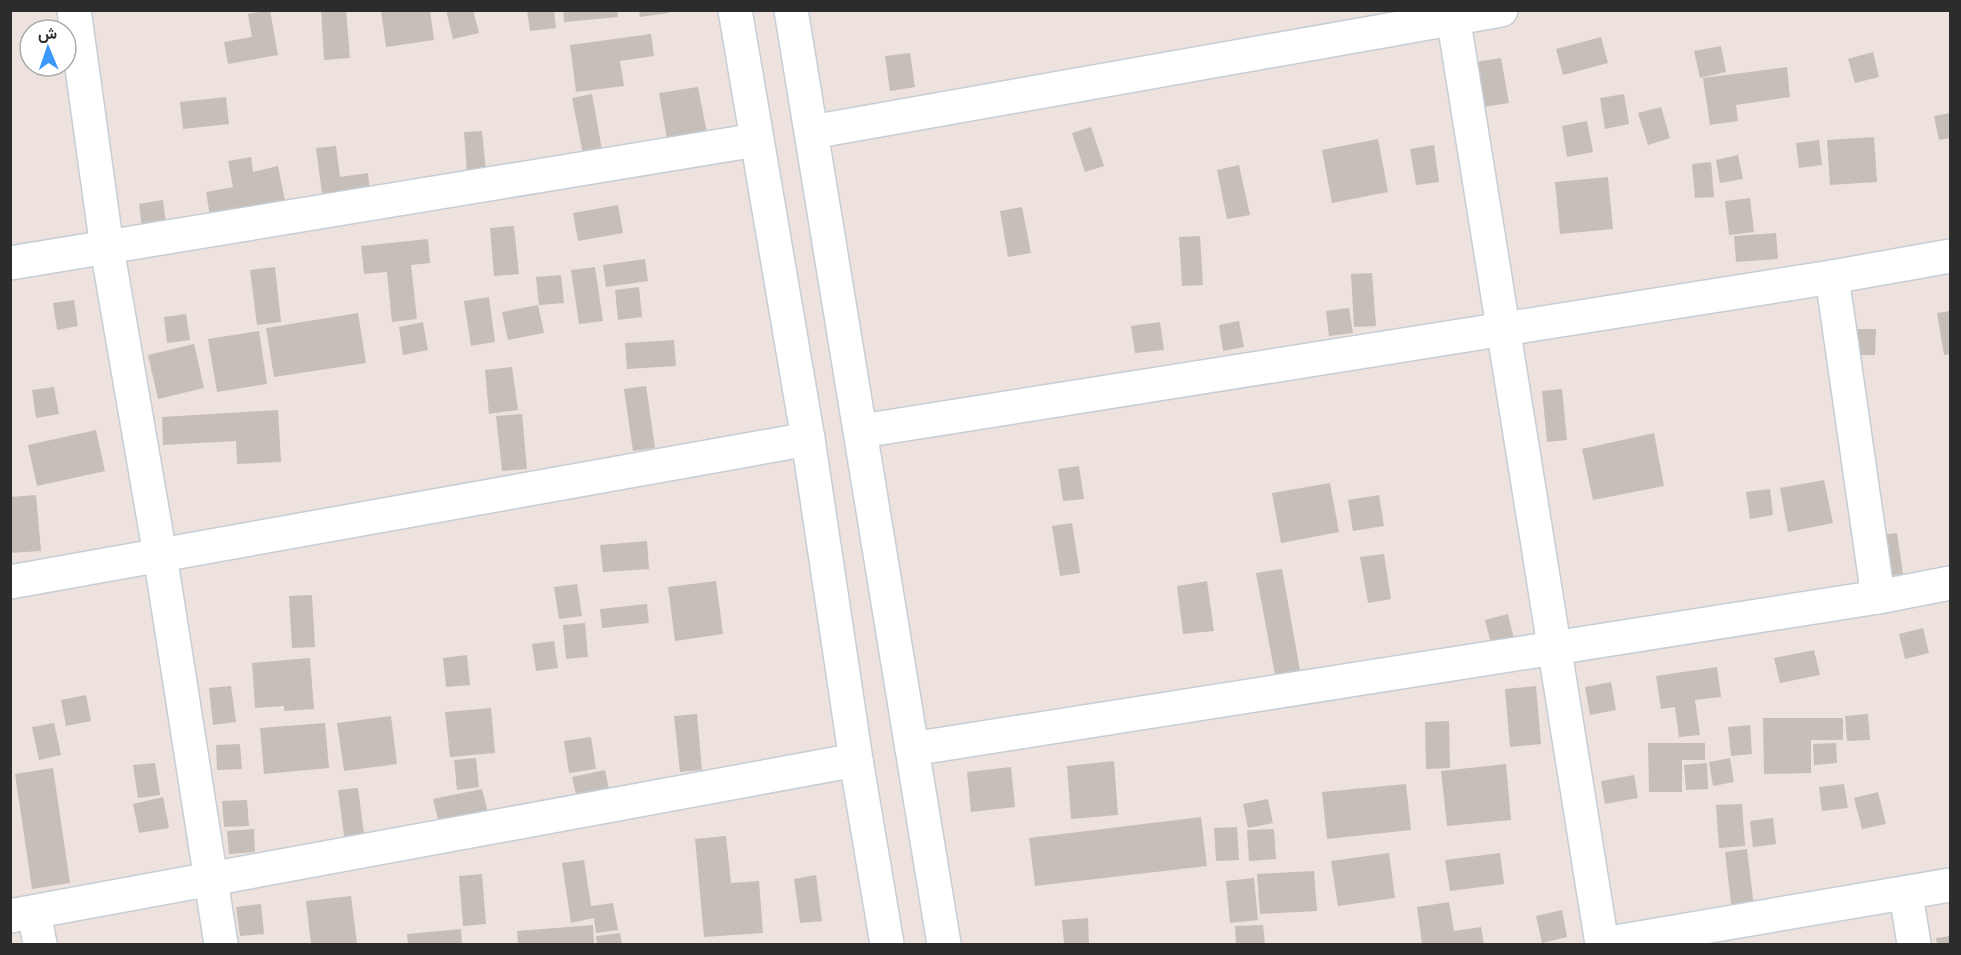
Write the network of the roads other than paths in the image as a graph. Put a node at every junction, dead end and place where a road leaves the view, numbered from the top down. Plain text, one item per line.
1 (74, 10) edge
2 (735, 10) edge
3 (791, 10) edge
4 (1501, 10) edge
5 (1452, 14) edge
6 (812, 132) junction
7 (756, 140) junction
8 (107, 248) junction
9 (1950, 256) edge
10 (10, 263) edge
11 (1832, 277) junction
12 (1504, 327) junction
13 (862, 431) junction
14 (808, 440) junction
15 (160, 555) junction
16 (10, 582) edge
17 (1950, 584) edge
18 (1878, 597) junction
19 (1555, 648) junction
20 (912, 749) junction
21 (856, 760) junction
22 (211, 878) junction
23 (1950, 885) edge
24 (1906, 894) junction
25 (22, 914) edge
26 (40, 945) edge
27 (221, 945) edge
28 (887, 945) edge
29 (944, 945) edge
30 (1603, 945) edge
31 (1914, 945) edge

1 - 8 street
2 - 7 street
3 - 6 street
4 - 5 street
5 - 6 street
5 - 12 street
6 - 13 street
7 - 8 street
7 - 14 street
8 - 10 street
8 - 15 street
9 - 11 street
11 - 12 street
11 - 18 street
12 - 13 street
12 - 19 street
13 - 20 street
14 - 15 street
14 - 21 street
15 - 16 street
15 - 22 street
17 - 18 street
18 - 19 street
19 - 20 street
19 - 30 street
20 - 29 street
21 - 22 street
21 - 28 street
22 - 25 street
22 - 27 street
23 - 24 street
24 - 30 street
24 - 31 street
25 - 26 street

